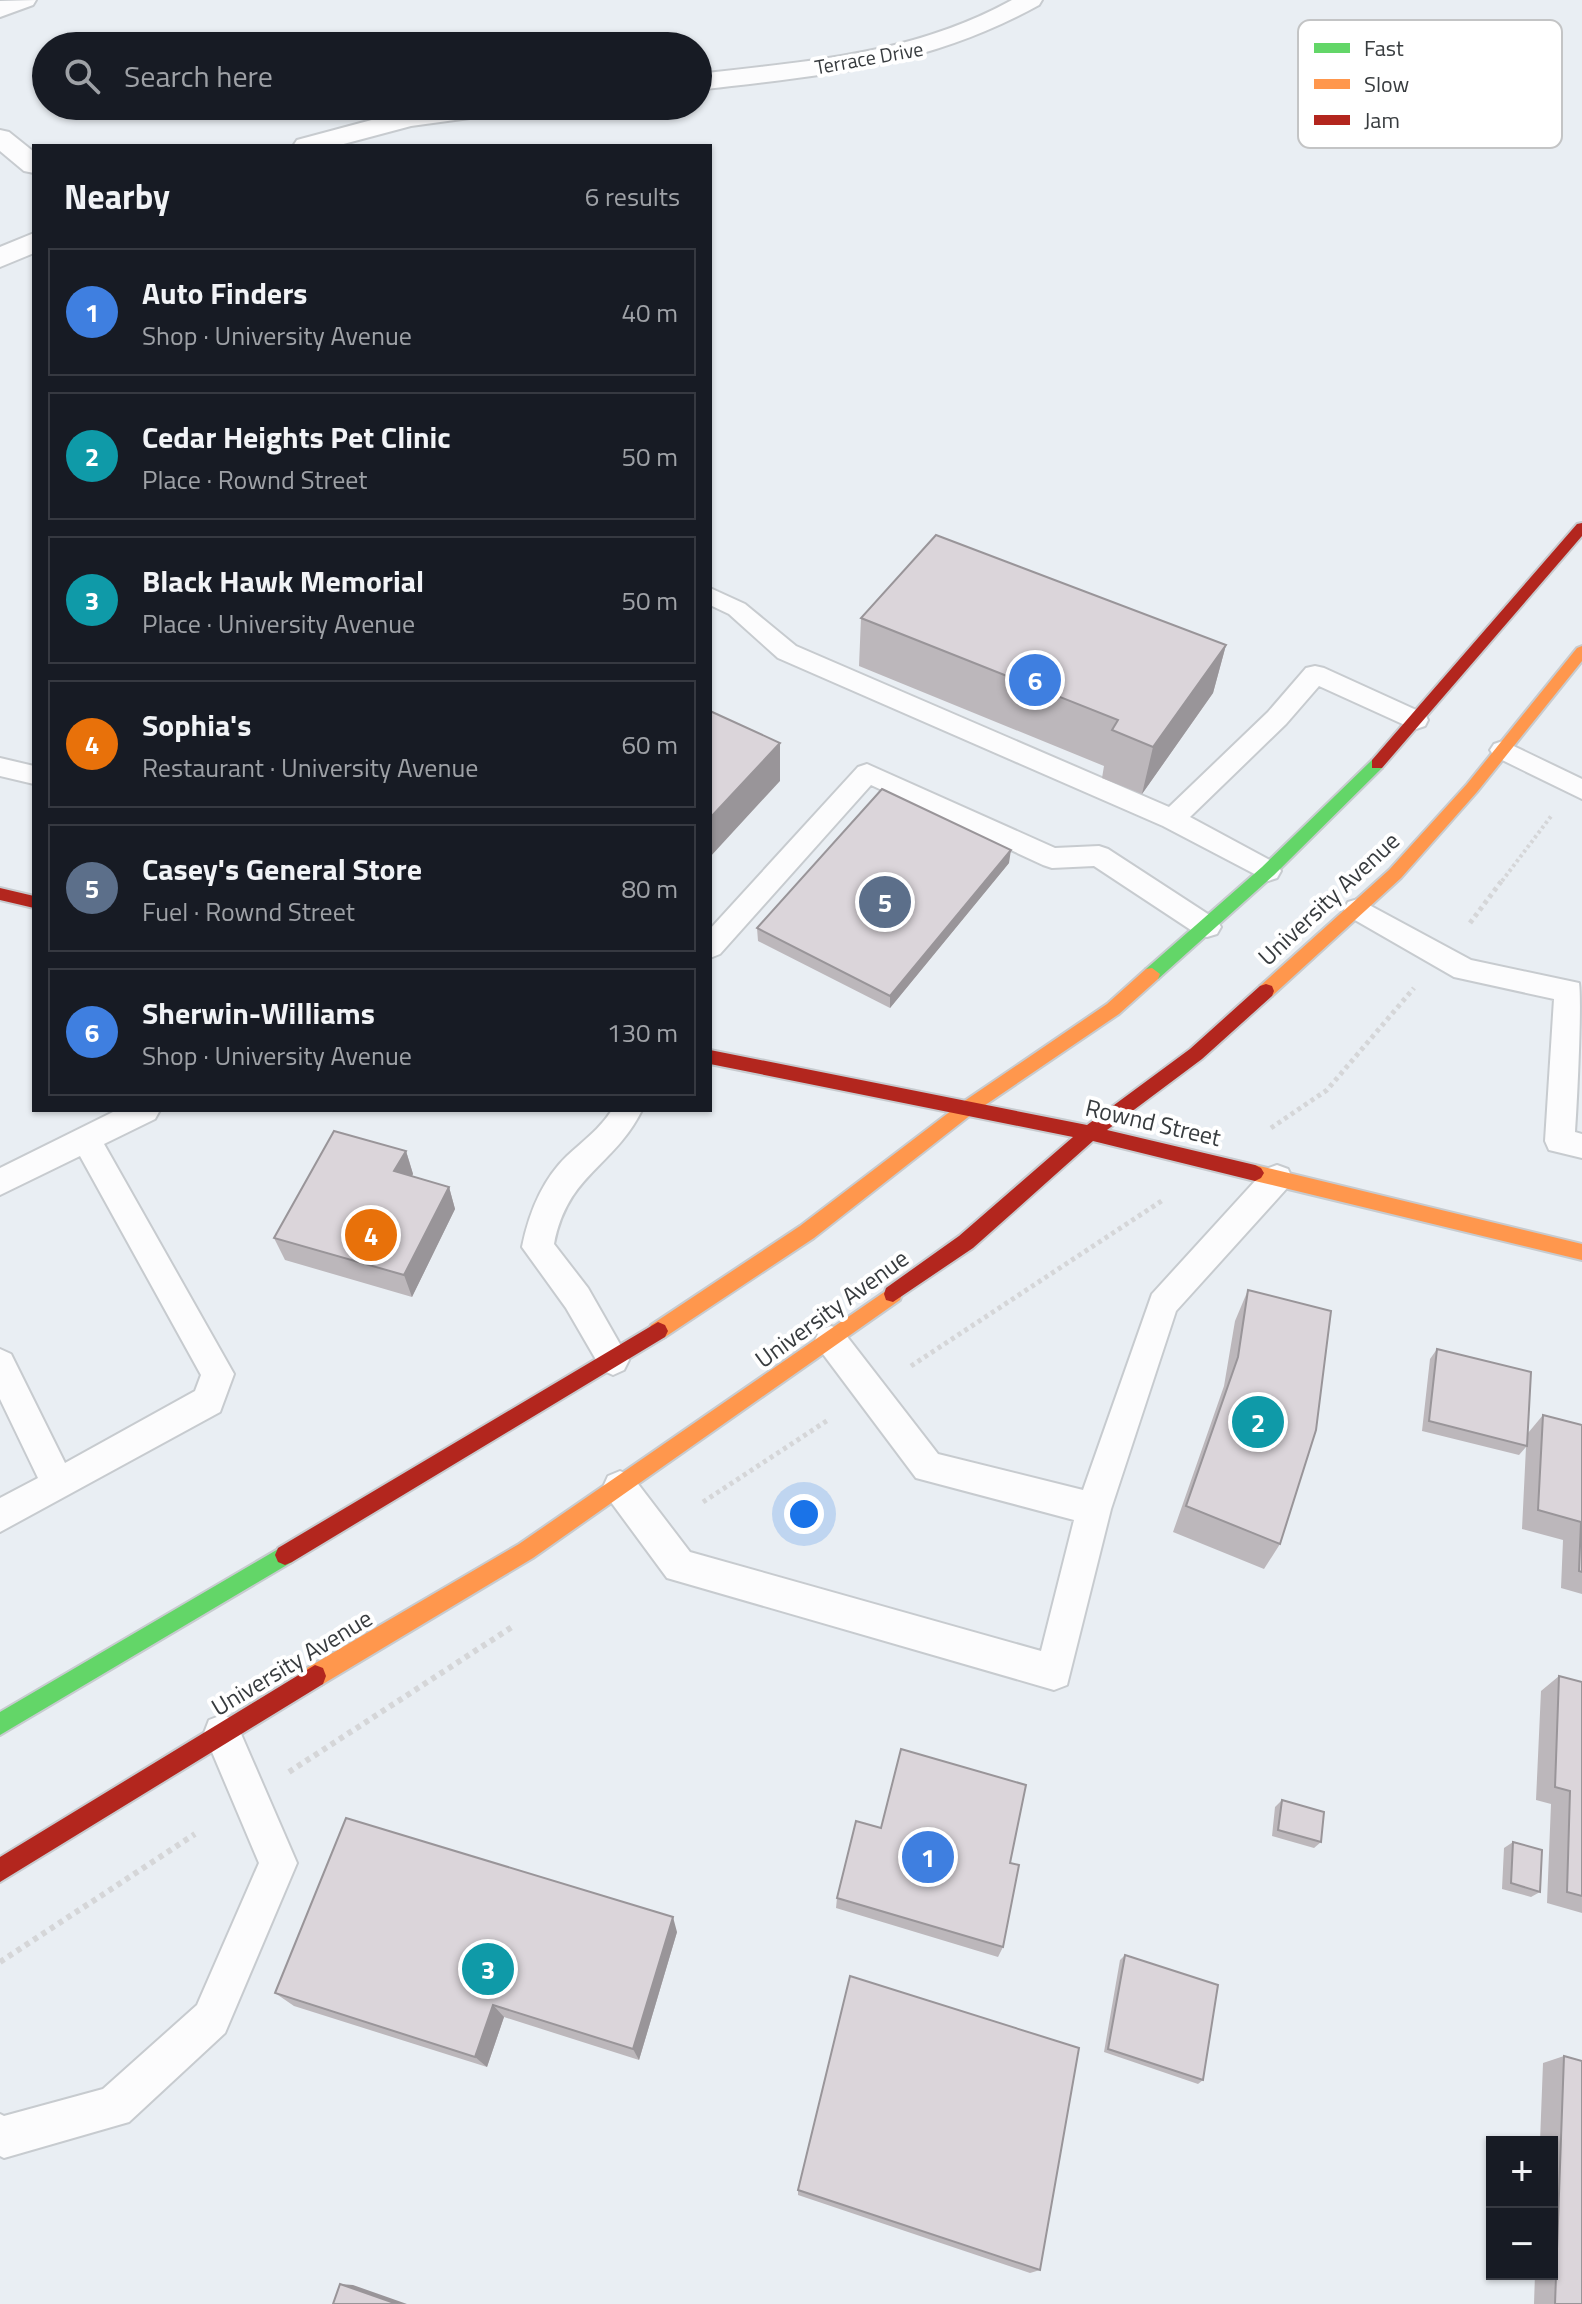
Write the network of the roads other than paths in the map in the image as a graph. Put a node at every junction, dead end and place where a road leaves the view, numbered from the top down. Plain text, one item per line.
1 (24, 0) edge
2 (1030, 0) edge
3 (0, 10) edge
4 (712, 80) edge
5 (402, 120) edge
6 (0, 138) edge
7 (313, 144) edge
8 (32, 163) edge
9 (32, 243) edge
10 (0, 258) edge
11 (1582, 527) edge
12 (712, 597) edge
13 (1582, 651) edge
14 (1416, 720) junction
15 (1503, 750) junction
16 (0, 767) edge
17 (32, 775) edge
18 (1582, 790) edge
19 (1172, 819) junction
20 (1268, 871) junction
21 (0, 894) edge
22 (32, 902) edge
23 (1358, 909) junction
24 (1207, 927) junction
25 (712, 945) edge
26 (712, 1057) edge
27 (966, 1109) junction
28 (141, 1112) edge
29 (626, 1112) edge
30 (1090, 1133) junction
31 (86, 1139) junction
32 (1582, 1146) edge
33 (1277, 1178) junction
34 (0, 1182) edge
35 (1582, 1252) edge
36 (831, 1340) junction
37 (613, 1360) junction
38 (0, 1364) edge
39 (58, 1485) junction
40 (620, 1487) junction
41 (1094, 1509) junction
42 (0, 1516) edge
43 (0, 1724) edge
44 (222, 1733) junction
45 (0, 1870) edge
46 (0, 2135) edge

1 - 3 street
2 - 4 street, Terrace Drive
5 - 7 street
6 - 8 street
9 - 10 street
11 - 14 main road
12 - 19 lane
13 - 15 main road, University Avenue
14 - 19 lane
14 - 20 main road
15 - 18 lane
15 - 23 main road, University Avenue
16 - 17 lane
19 - 20 lane
20 - 24 main road
21 - 22 main road
23 - 30 main road, University Avenue
23 - 32 lane
24 - 25 lane
24 - 27 main road
26 - 27 main road, Rownd Street
27 - 30 main road, Rownd Street
27 - 37 main road
28 - 31 lane
29 - 37 lane
30 - 33 main road, Rownd Street
30 - 36 main road, University Avenue
31 - 34 lane
31 - 39 lane
33 - 35 main road, Rownd Street
33 - 41 lane
36 - 40 main road, University Avenue
36 - 41 lane
37 - 43 main road
38 - 39 lane
39 - 42 lane
40 - 41 lane
40 - 44 main road, University Avenue
44 - 45 main road, University Avenue
44 - 46 lane

